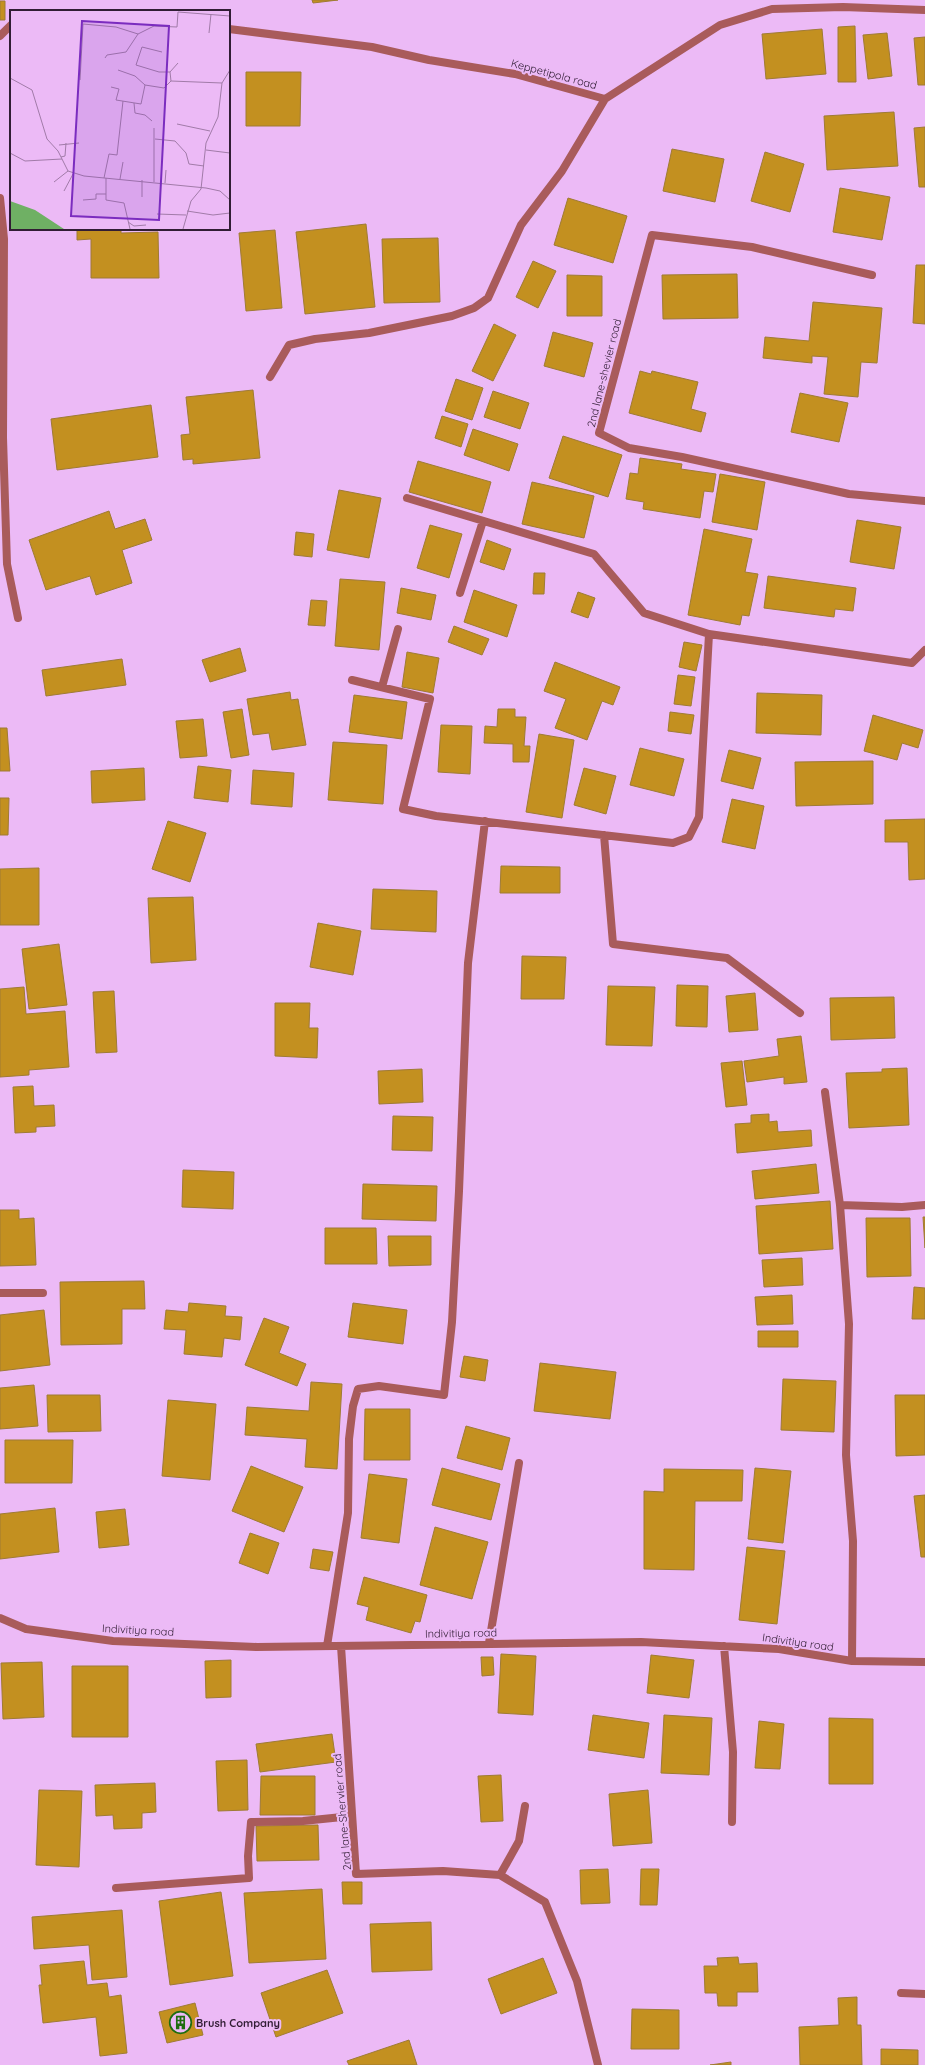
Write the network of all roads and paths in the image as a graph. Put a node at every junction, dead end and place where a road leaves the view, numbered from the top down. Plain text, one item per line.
1 (925, 10) edge
2 (10, 27) edge
3 (230, 30) edge
4 (0, 36) edge
5 (605, 99) junction
6 (0, 198) edge
7 (872, 275) dead end
8 (270, 377) dead end
9 (406, 498) dead end
10 (925, 501) edge
11 (483, 521) junction
12 (460, 593) dead end
13 (18, 618) dead end
14 (398, 629) dead end
15 (709, 634) junction
16 (925, 650) edge
17 (352, 680) dead end
18 (382, 687) junction
19 (485, 821) junction
20 (604, 835) junction
21 (800, 1013) dead end
22 (825, 1092) dead end
23 (840, 1205) junction
24 (925, 1205) edge
25 (0, 1293) edge
26 (43, 1293) dead end
27 (518, 1464) dead end
28 (0, 1618) edge
29 (489, 1643) junction
30 (327, 1646) junction
31 (341, 1646) junction
32 (724, 1646) junction
33 (852, 1661) junction
34 (925, 1662) edge
35 (525, 1806) dead end
36 (352, 1816) junction
37 (732, 1822) dead end
38 (500, 1875) junction
39 (116, 1888) dead end
40 (901, 1993) dead end
41 (925, 1994) edge
42 (595, 2064) edge

1 - 5 street, Keppetipola road
2 - 4 street
3 - 5 street, Keppetipola road
5 - 8 street
6 - 13 street
7 - 10 street, 2nd lane-shevier road
9 - 11 street
11 - 12 street
11 - 15 street
14 - 18 street
15 - 16 street
15 - 20 street
17 - 18 street
18 - 19 street
19 - 20 street
19 - 30 street
20 - 21 street
22 - 23 street
23 - 24 street
23 - 33 street
25 - 26 street
27 - 29 street
28 - 30 street, Indivitiya road
29 - 31 street, Indivitiya road
29 - 32 street, Indivitiya road
30 - 31 street, Indivitiya road
31 - 36 street, 2nd lane-Shervier road
32 - 33 street, Indivitiya road
32 - 37 street
33 - 34 street, Indivitiya road
35 - 38 street
36 - 38 street, 2nd lane-Shervier road
36 - 39 street
38 - 42 street, 2nd lane-Shervier road
40 - 41 street

